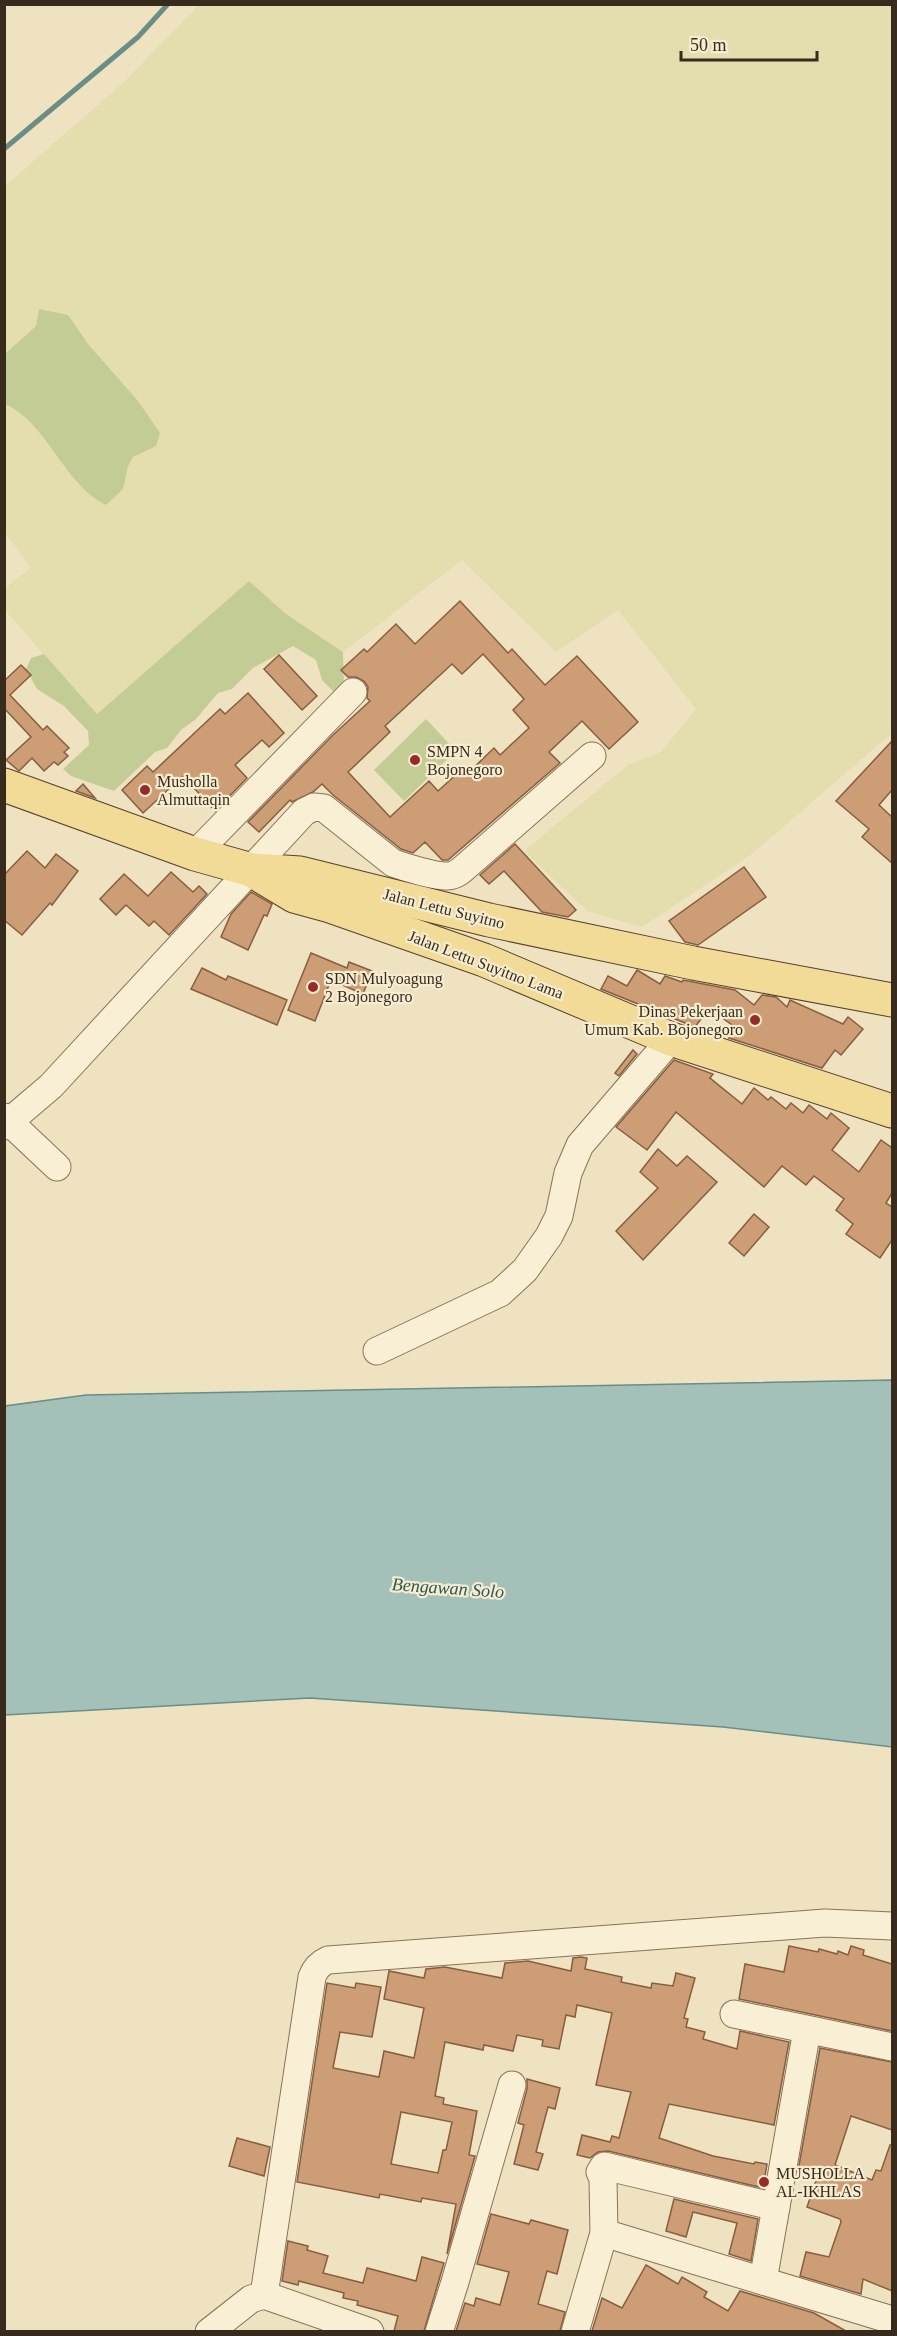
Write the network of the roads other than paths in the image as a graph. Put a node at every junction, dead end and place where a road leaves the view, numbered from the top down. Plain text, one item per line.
1 (353, 692) dead end
2 (592, 756) dead end
3 (4, 785) edge
4 (195, 854) junction
5 (252, 870) junction
6 (489, 920) junction
7 (484, 960) junction
8 (892, 1000) edge
9 (671, 1039) junction
10 (892, 1111) edge
11 (6, 1121) edge
12 (57, 1167) dead end
13 (377, 1351) dead end
14 (892, 1926) edge
15 (734, 2014) dead end
16 (807, 2030) junction
17 (892, 2047) edge
18 (512, 2085) dead end
19 (776, 2207) junction
20 (604, 2233) junction
21 (763, 2281) junction
22 (264, 2295) junction
23 (892, 2320) edge
24 (209, 2331) edge
25 (370, 2331) edge
26 (439, 2331) edge
27 (575, 2331) edge

1 - 4 street
2 - 5 street
3 - 4 main road, Jalan Lettu Suyitno
4 - 5 main road, Jalan Lettu Suyitno
5 - 6 main road, Jalan Lettu Suyitno
5 - 7 main road, Jalan Lettu Suyitno Lama
5 - 11 street
6 - 7 main road
6 - 8 main road, Jalan Lettu Suyitno
7 - 9 main road, Jalan Lettu Suyitno Lama
9 - 10 main road, Jalan Lettu Suyitno Lama
9 - 13 street
11 - 12 street
14 - 22 street
15 - 16 street
16 - 17 street
16 - 19 street
18 - 26 street
19 - 20 street
19 - 21 street
20 - 21 street
20 - 27 street
21 - 23 street
22 - 24 street
22 - 25 street

